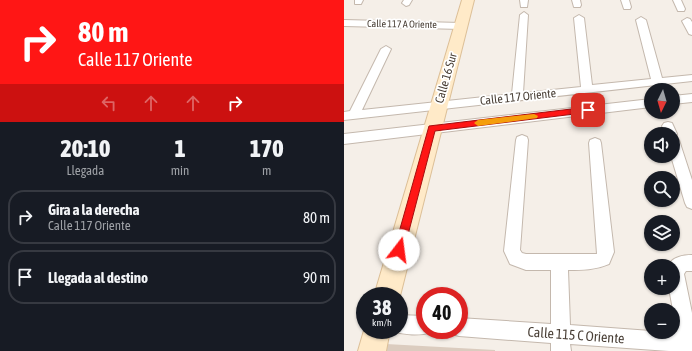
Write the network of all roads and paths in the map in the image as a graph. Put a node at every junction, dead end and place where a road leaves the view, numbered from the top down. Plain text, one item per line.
1 (468, 0) edge
2 (677, 0) edge
3 (524, 7) edge
4 (681, 9) dead end
5 (580, 18) dead end
6 (641, 20) dead end
7 (687, 21) dead end
8 (344, 23) edge
9 (461, 26) junction
10 (692, 32) edge
11 (386, 49) dead end
12 (692, 78) edge
13 (656, 81) junction
14 (587, 89) junction
15 (517, 97) junction
16 (692, 98) edge
17 (680, 99) edge
18 (644, 103) edge
19 (438, 106) junction
20 (349, 116) edge
21 (432, 128) junction
22 (344, 139) edge
23 (522, 140) dead end
24 (595, 143) dead end
25 (680, 163) edge
26 (692, 203) edge
27 (559, 262) junction
28 (692, 263) edge
29 (388, 287) edge
30 (468, 328) edge
31 (375, 339) edge
32 (561, 342) edge
33 (690, 343) edge
34 (372, 351) edge

1 - 9 street, Calle 16 Sur
2 - 4 street
3 - 15 street
5 - 14 street
6 - 13 street
7 - 10 street
8 - 9 street, Calle 117 A Oriente
9 - 19 street, Calle 16 Sur
11 - 20 street
12 - 13 street, Calle 117 Oriente
13 - 14 street, Calle 117 Oriente
14 - 15 street, Calle 117 Oriente
15 - 19 street, Calle 117 Oriente
16 - 17 street
18 - 21 street, Calle 117 Oriente
19 - 20 street, Calle 117 Oriente
19 - 21 street, Calle 16 Sur
21 - 22 street, Calle 117 Oriente
21 - 29 street, Calle 16 Sur
23 - 27 street
24 - 27 street
25 - 26 street
27 - 32 street
28 - 33 street
30 - 32 street, Calle 115 C Oriente
31 - 34 street
32 - 33 street, Calle 115 C Oriente

